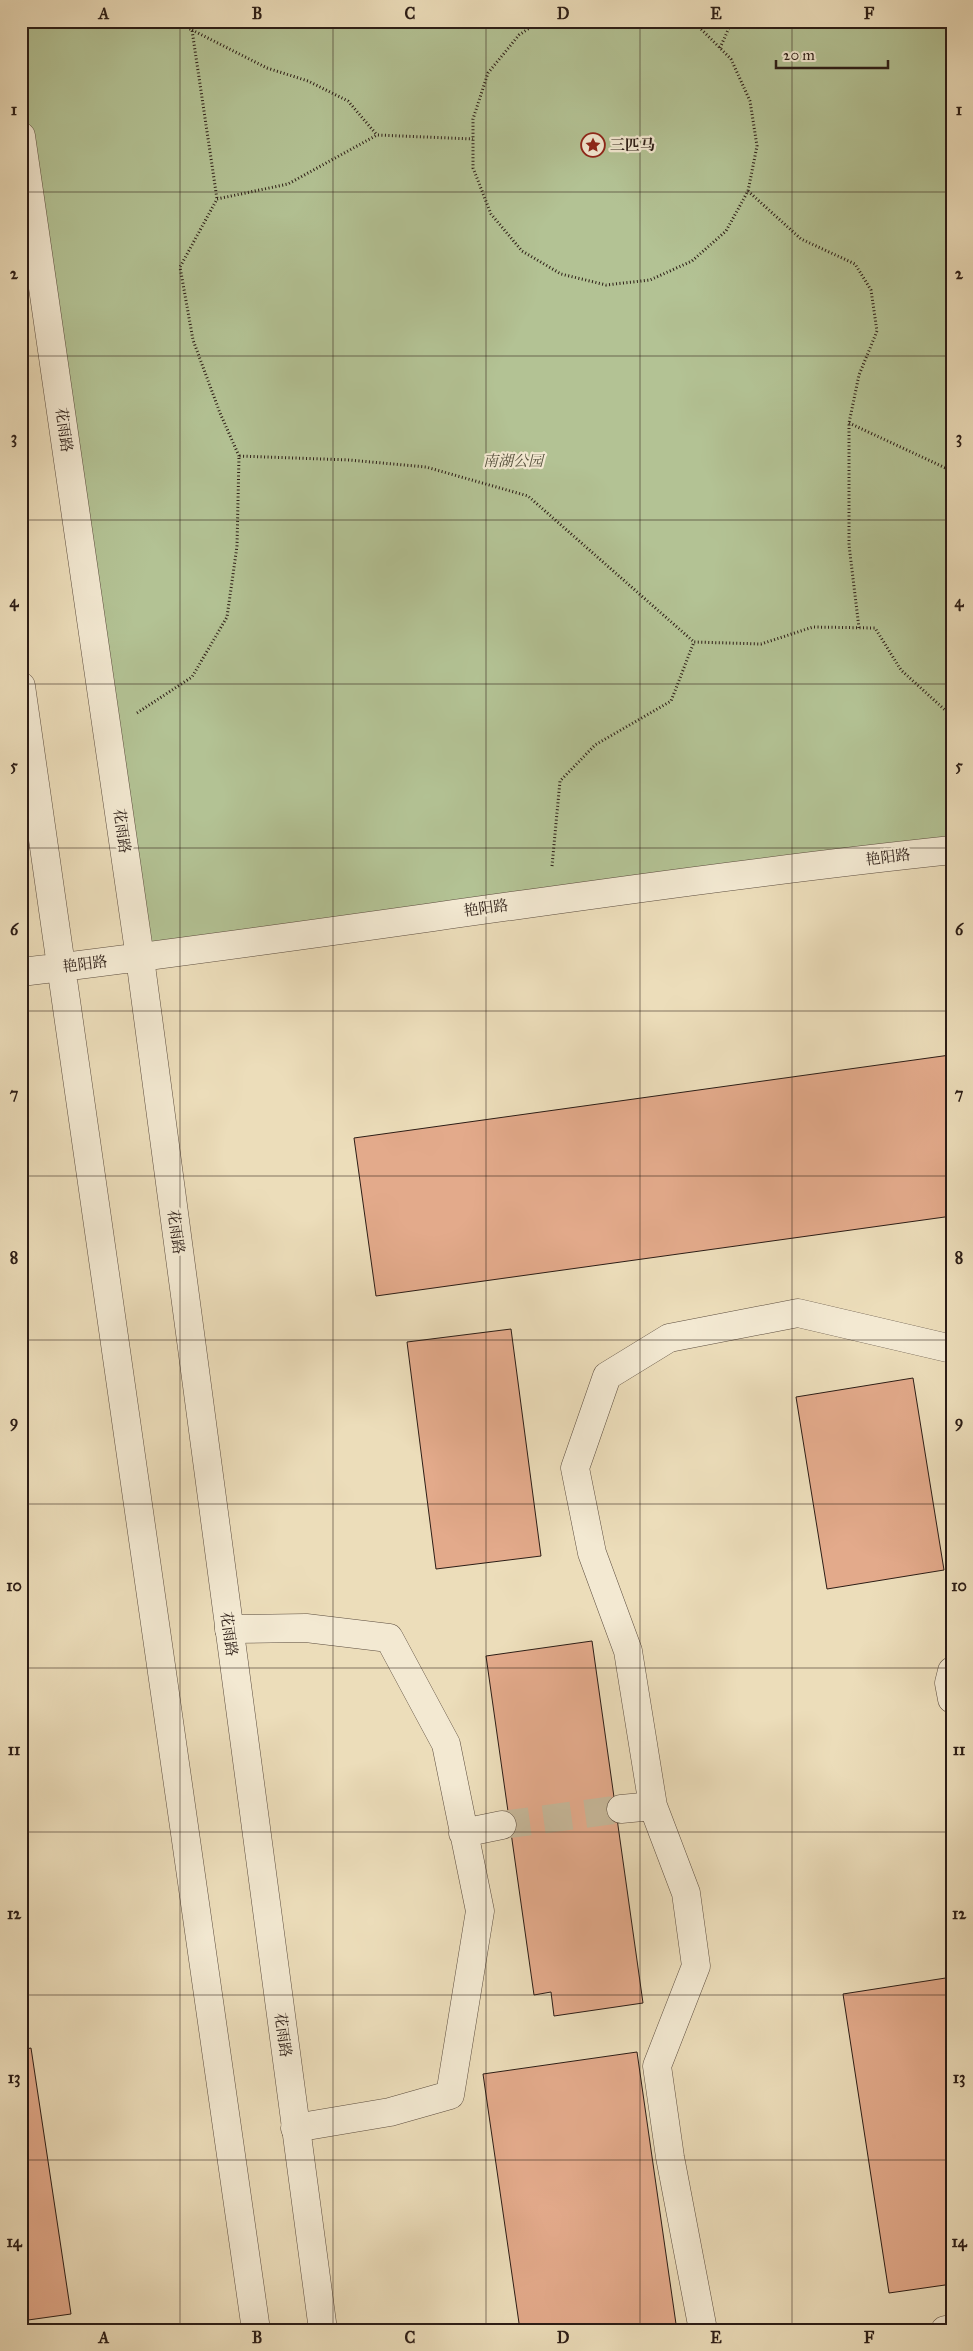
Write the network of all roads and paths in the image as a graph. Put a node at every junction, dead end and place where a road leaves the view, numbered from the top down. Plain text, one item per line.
1 (174, 21) edge
2 (540, 21) edge
3 (688, 21) edge
4 (732, 21) edge
5 (192, 30) junction
6 (720, 48) junction
7 (377, 135) junction
8 (21, 136) edge
9 (473, 138) junction
10 (748, 191) junction
11 (216, 199) junction
12 (849, 423) junction
13 (239, 456) junction
14 (952, 471) edge
15 (859, 628) junction
16 (694, 642) junction
17 (21, 686) edge
18 (952, 710) edge
19 (108, 732) junction
20 (952, 850) edge
21 (549, 899) junction
22 (140, 958) junction
23 (61, 967) junction
24 (21, 972) edge
25 (952, 1350) edge
26 (229, 1630) junction
27 (952, 1671) edge
28 (952, 1699) edge
29 (653, 1806) junction
30 (621, 1809) tunnel mouth
31 (502, 1825) tunnel mouth
32 (463, 1833) junction
33 (295, 2128) junction
34 (952, 2329) edge
35 (256, 2330) edge
36 (323, 2330) edge
37 (703, 2330) edge
38 (945, 2330) edge

1 - 5 path
2 - 9 path
3 - 6 path
4 - 6 path
5 - 7 path
5 - 11 path
6 - 10 path
7 - 9 path
7 - 11 path
8 - 19 street, 花雨路
9 - 10 path
10 - 12 path
11 - 13 path
12 - 14 path
12 - 15 path
13 - 16 path
13 - 19 path
15 - 16 path
15 - 18 path
16 - 21 path
17 - 23 street
19 - 22 street, 花雨路
20 - 21 street, 艳阳路
21 - 22 street, 艳阳路
22 - 23 street, 艳阳路
22 - 26 street, 花雨路
23 - 24 street, 艳阳路
23 - 35 street
25 - 29 street
26 - 32 street
26 - 33 street, 花雨路
27 - 28 street
29 - 30 street
29 - 37 street
31 - 32 street
32 - 33 street
33 - 36 street, 花雨路
34 - 38 street

